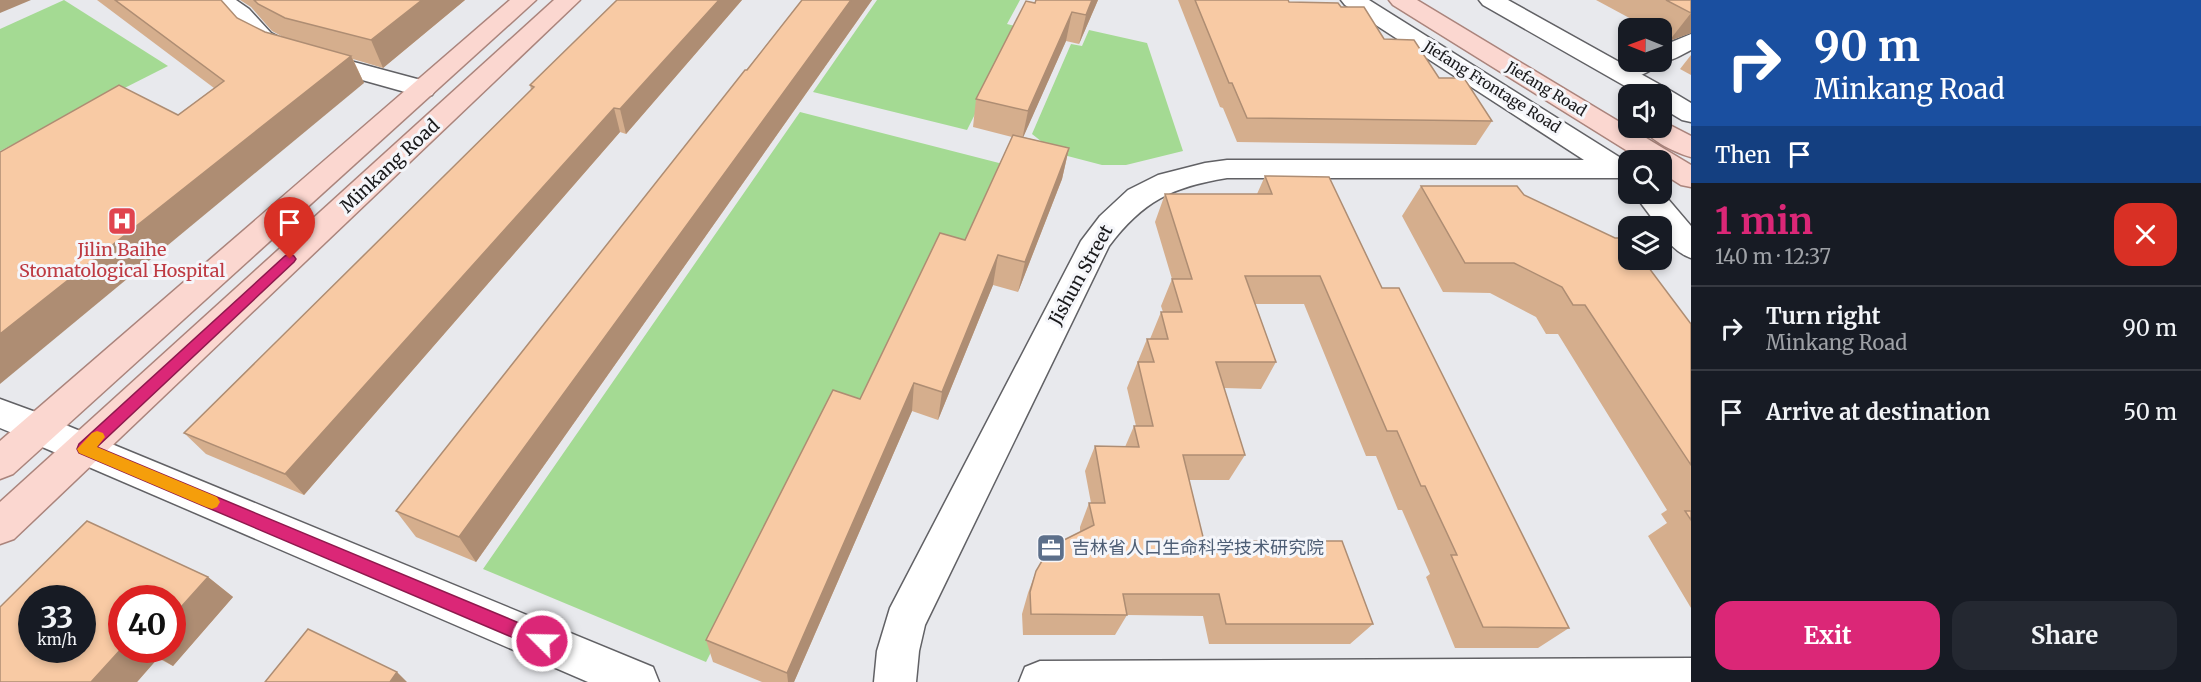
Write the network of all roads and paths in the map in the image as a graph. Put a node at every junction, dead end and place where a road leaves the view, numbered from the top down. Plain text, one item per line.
1 (221, 0) edge
2 (524, 0) edge
3 (568, 0) edge
4 (1353, 0) edge
5 (1401, 0) edge
6 (1440, 0) edge
7 (1491, 0) edge
8 (1691, 41) edge
9 (1672, 50) edge
10 (1621, 73) joint
11 (1640, 84) edge
12 (1589, 88) dead end
13 (423, 89) junction
14 (1672, 104) edge
15 (1691, 114) edge
16 (1662, 138) edge
17 (1618, 167) edge
18 (1681, 167) edge
19 (1618, 171) edge
20 (1656, 204) edge
21 (1691, 247) edge
22 (0, 413) edge
23 (39, 429) junction
24 (85, 449) junction
25 (0, 463) edge
26 (0, 527) edge
27 (1691, 679) edge
28 (638, 682) edge
29 (896, 682) edge
30 (1040, 682) edge

1 - 13 street
2 - 13 main road, Minkang Road
3 - 24 main road, Minkang Road
4 - 17 street, Jiefang Frontage Road
5 - 18 main road, Jiefang Road
6 - 12 main road, Jiefang Road
7 - 10 street
8 - 9 street
10 - 11 street
13 - 23 main road, Minkang Road
14 - 15 street
16 - 18 main road, Jiefang Road
19 - 29 street, Jishun Street
20 - 21 street
22 - 23 street
23 - 24 street
23 - 25 main road, Minkang Road
24 - 26 main road, Minkang Road
24 - 28 street
27 - 30 street

